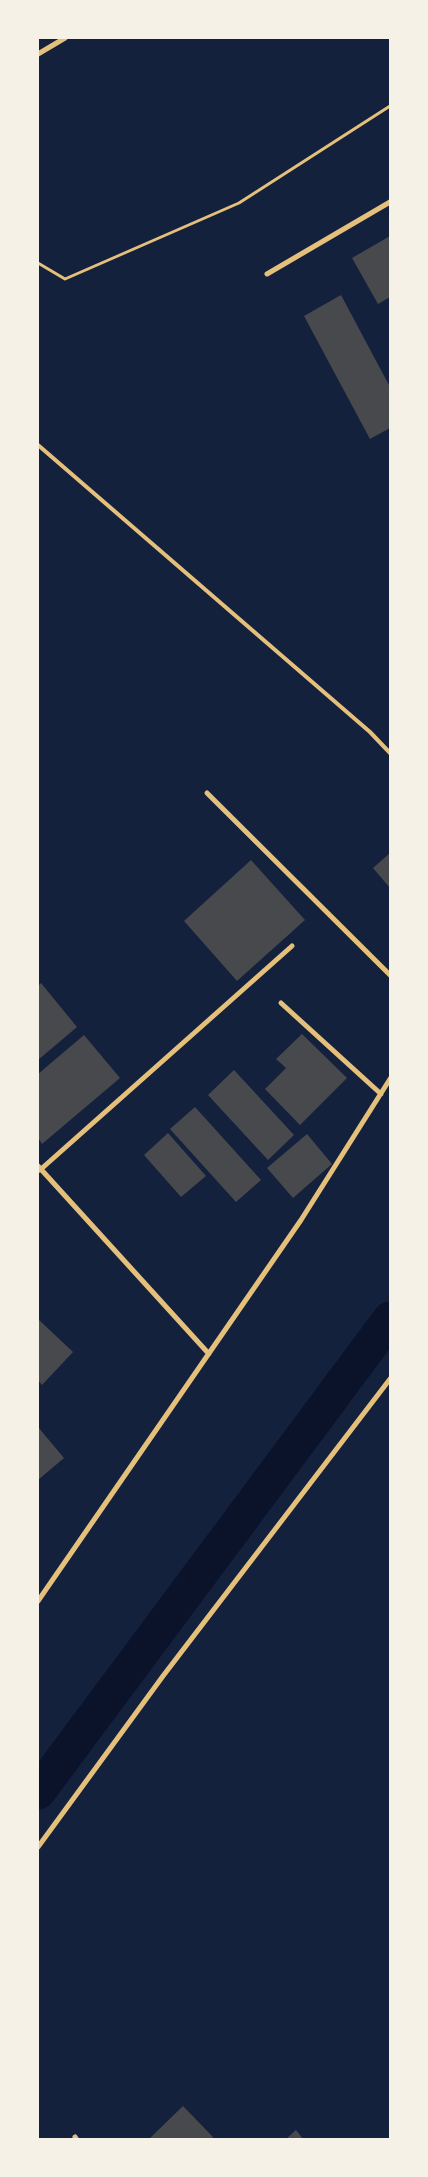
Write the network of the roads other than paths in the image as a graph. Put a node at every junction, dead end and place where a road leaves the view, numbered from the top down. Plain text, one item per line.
1 (65, 38) edge
2 (38, 54) edge
3 (390, 202) edge
4 (267, 274) dead end
5 (38, 445) edge
6 (390, 753) edge
7 (207, 793) dead end
8 (292, 946) dead end
9 (390, 975) edge
10 (281, 1003) dead end
11 (390, 1079) edge
12 (381, 1094) junction
13 (39, 1168) edge
14 (209, 1354) junction
15 (390, 1379) edge
16 (38, 1601) edge
17 (38, 1847) edge

1 - 2 street
3 - 4 street
5 - 6 lane
7 - 9 street
8 - 13 street
10 - 12 street
11 - 12 street
12 - 14 street
13 - 14 street
14 - 16 street
15 - 17 street

